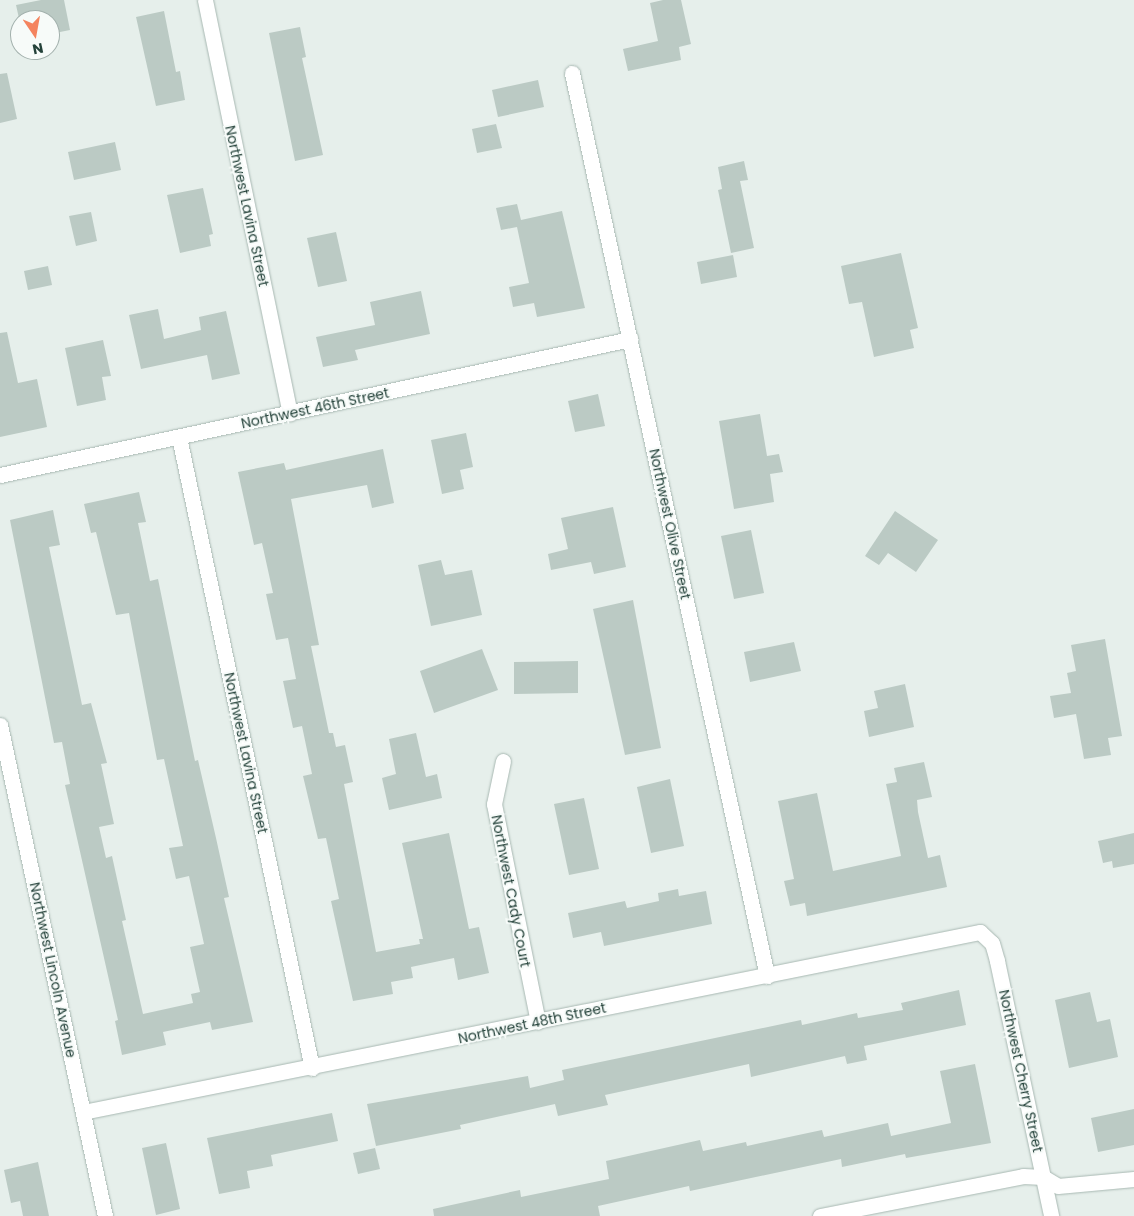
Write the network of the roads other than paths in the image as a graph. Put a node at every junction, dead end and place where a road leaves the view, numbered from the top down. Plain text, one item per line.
1 (205, 0) edge
2 (572, 73) dead end
3 (630, 339) junction
4 (290, 413) junction
5 (179, 437) junction
6 (0, 475) edge
7 (0, 724) edge
8 (504, 761) dead end
9 (980, 932) joint
10 (767, 976) junction
11 (538, 1022) junction
12 (312, 1068) junction
13 (83, 1112) junction
14 (1043, 1177) junction
15 (1134, 1179) edge
16 (105, 1216) edge
17 (820, 1216) edge
18 (1051, 1216) edge

1 - 4 street, Northwest Lavina Street
2 - 3 street, Northwest Olive Street
3 - 4 street, Northwest 46th Street
3 - 10 street, Northwest Olive Street
4 - 5 street, Northwest 46th Street
5 - 6 street, Northwest 46th Street
5 - 12 street, Northwest Lavina Street
7 - 13 street, Northwest Lincoln Avenue
8 - 11 street, Northwest Cady Court
9 - 10 street, Northwest 48th Street
9 - 14 street, Northwest Cherry Street
10 - 11 street, Northwest 48th Street
11 - 12 street, Northwest 48th Street
12 - 13 street, Northwest 48th Street
13 - 16 street, Northwest Lincoln Avenue
14 - 15 street
14 - 17 street
14 - 18 street, Northwest Cherry Street

